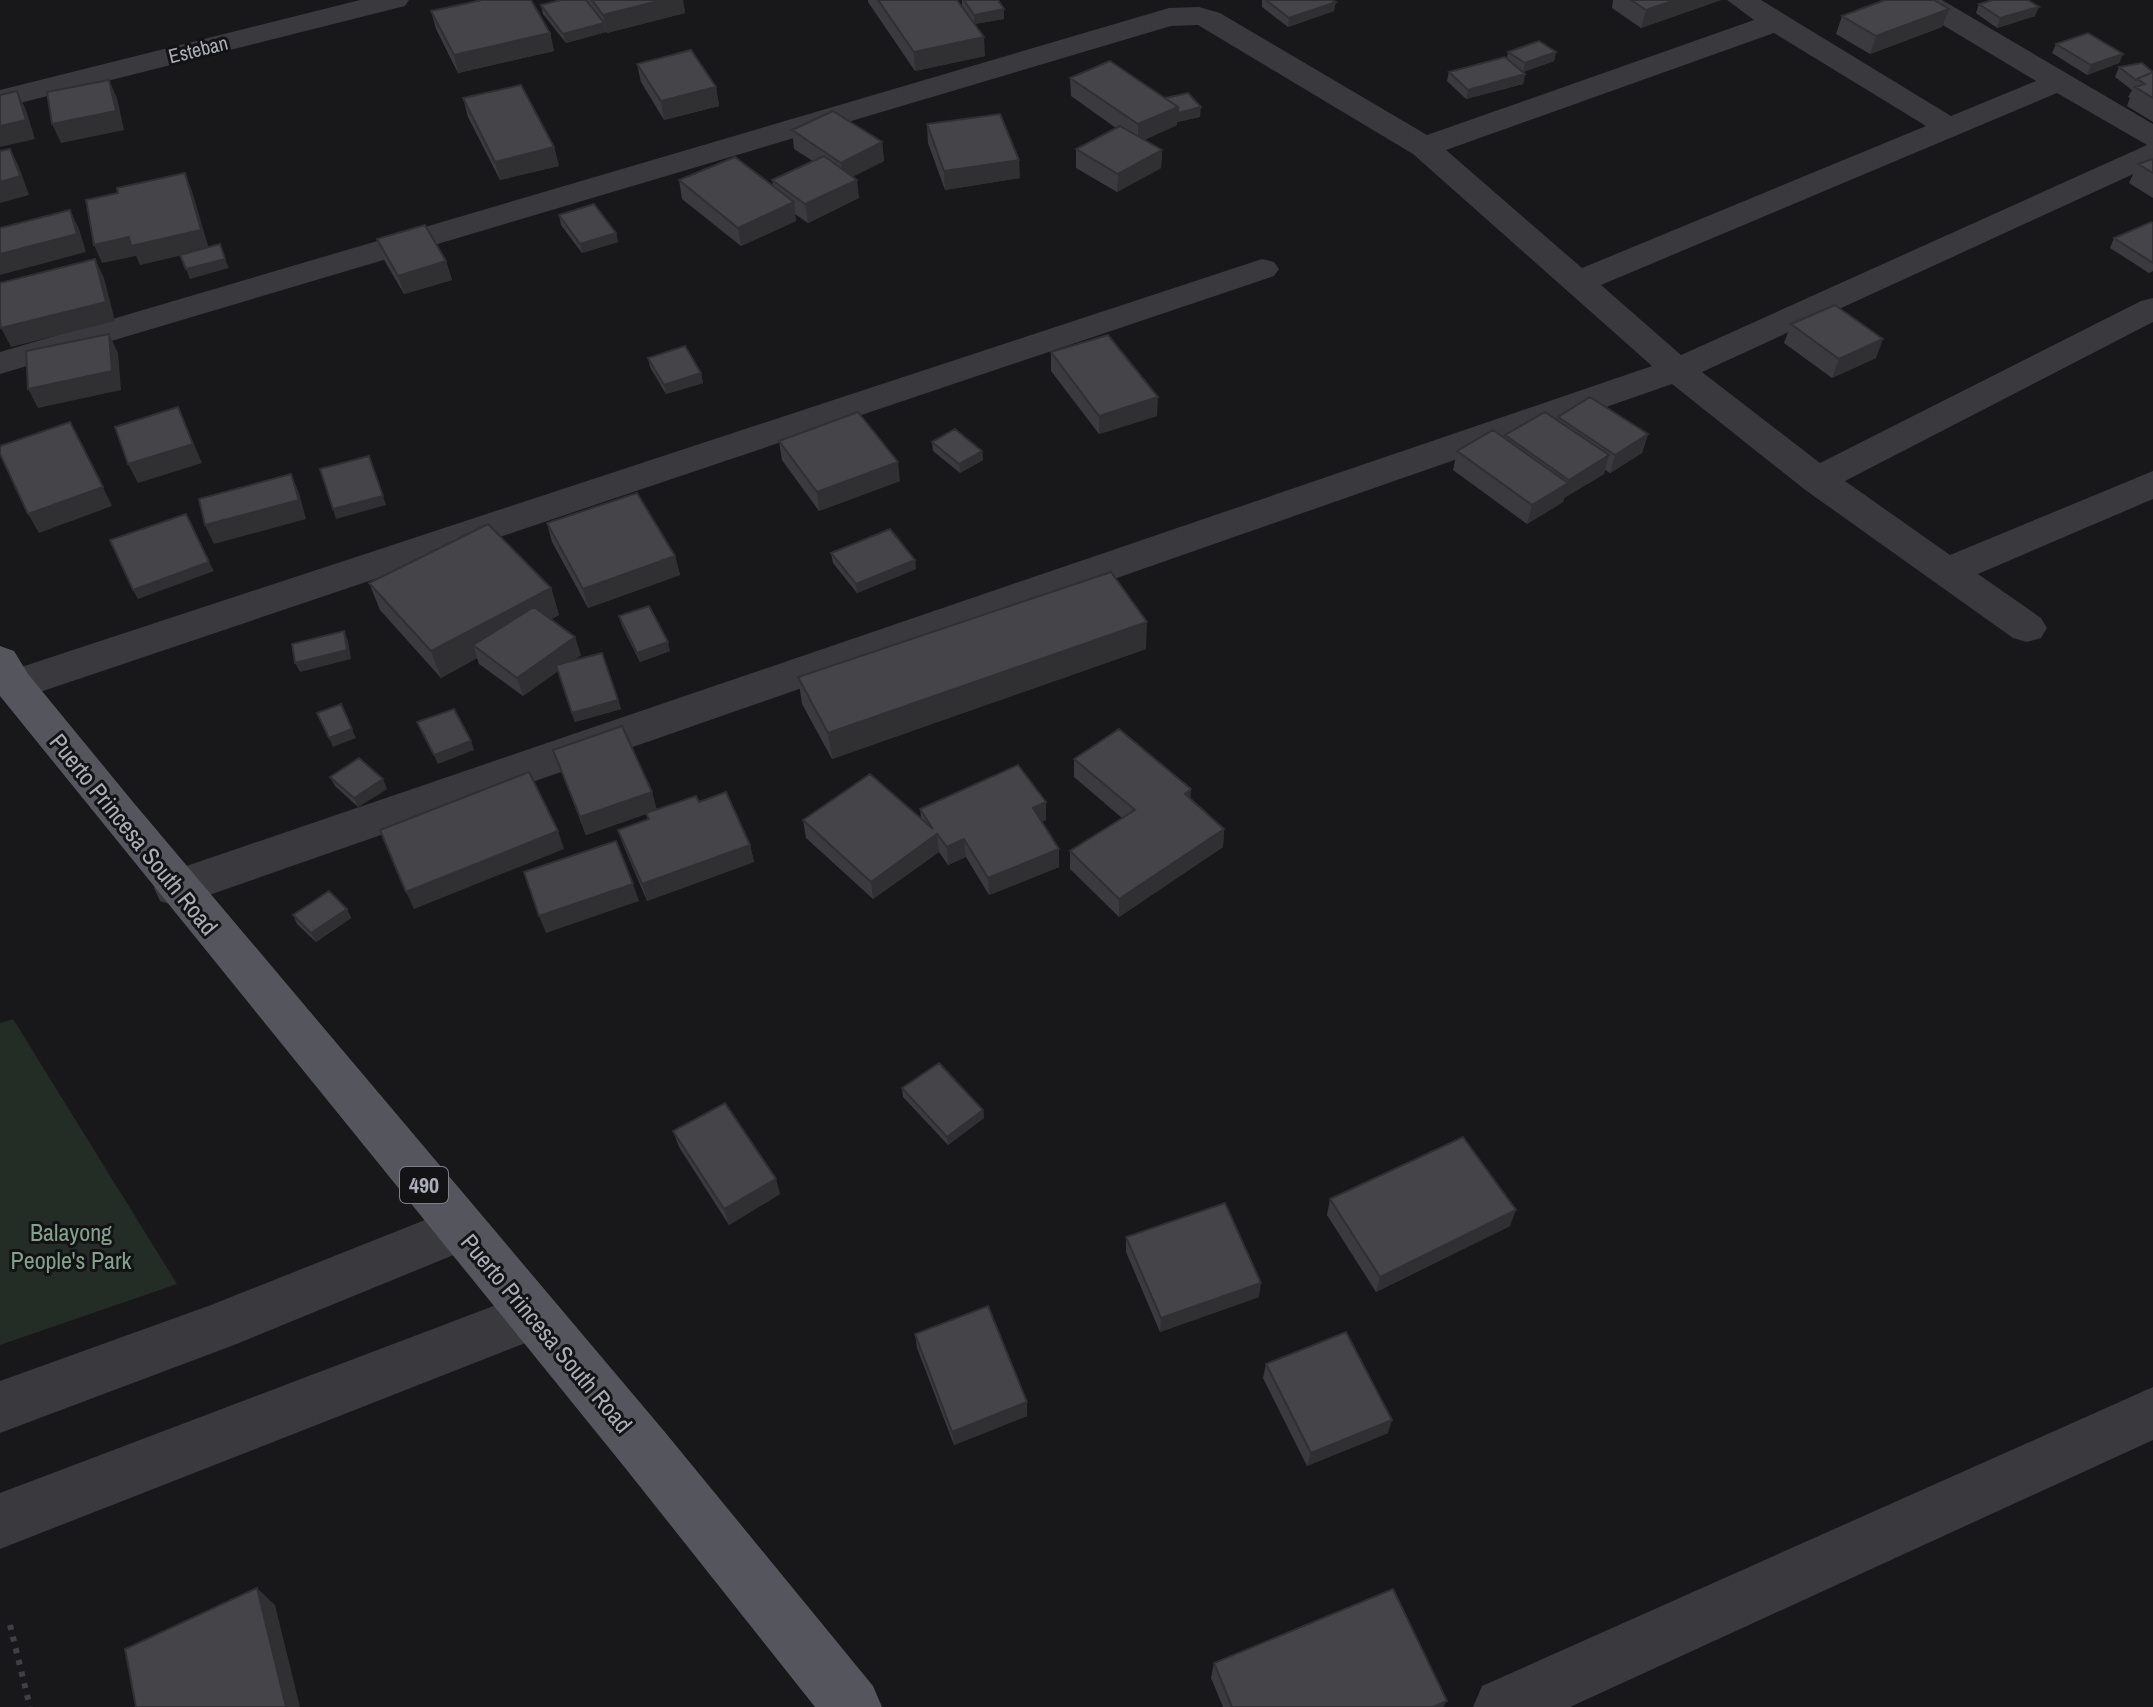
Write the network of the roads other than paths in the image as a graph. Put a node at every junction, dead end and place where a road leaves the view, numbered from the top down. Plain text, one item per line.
1 (395, 0) edge
2 (1741, 0) edge
3 (1921, 0) edge
4 (1776, 22) junction
5 (2061, 81) junction
6 (0, 99) edge
7 (1947, 126) junction
8 (2153, 137) edge
9 (1424, 147) junction
10 (2153, 153) edge
11 (1262, 269) dead end
12 (1576, 283) junction
13 (2153, 308) edge
14 (0, 363) edge
15 (1677, 370) junction
16 (1817, 480) junction
17 (2153, 484) edge
18 (1946, 572) junction
19 (2027, 628) dead end
20 (7, 673) edge
21 (176, 888) junction
22 (460, 1229) junction
23 (533, 1316) junction
24 (0, 1407) edge
25 (2153, 1413) edge
26 (0, 1521) edge
27 (852, 1707) edge
28 (1503, 1707) edge

1 - 6 street, Esteban
2 - 4 street
3 - 5 street
4 - 7 street
4 - 9 street
5 - 7 street
5 - 8 street
7 - 12 street
9 - 12 street
9 - 14 street
10 - 15 street
11 - 20 street
12 - 15 street
13 - 16 street
15 - 16 street
15 - 21 street
16 - 18 street
17 - 18 street
18 - 19 street
20 - 21 main road, Puerto Princesa South Road / 490
21 - 22 main road, Puerto Princesa South Road / 490
22 - 23 main road, Puerto Princesa South Road / 490
22 - 24 street
23 - 26 street
23 - 27 main road, Puerto Princesa South Road / 490
25 - 28 street

